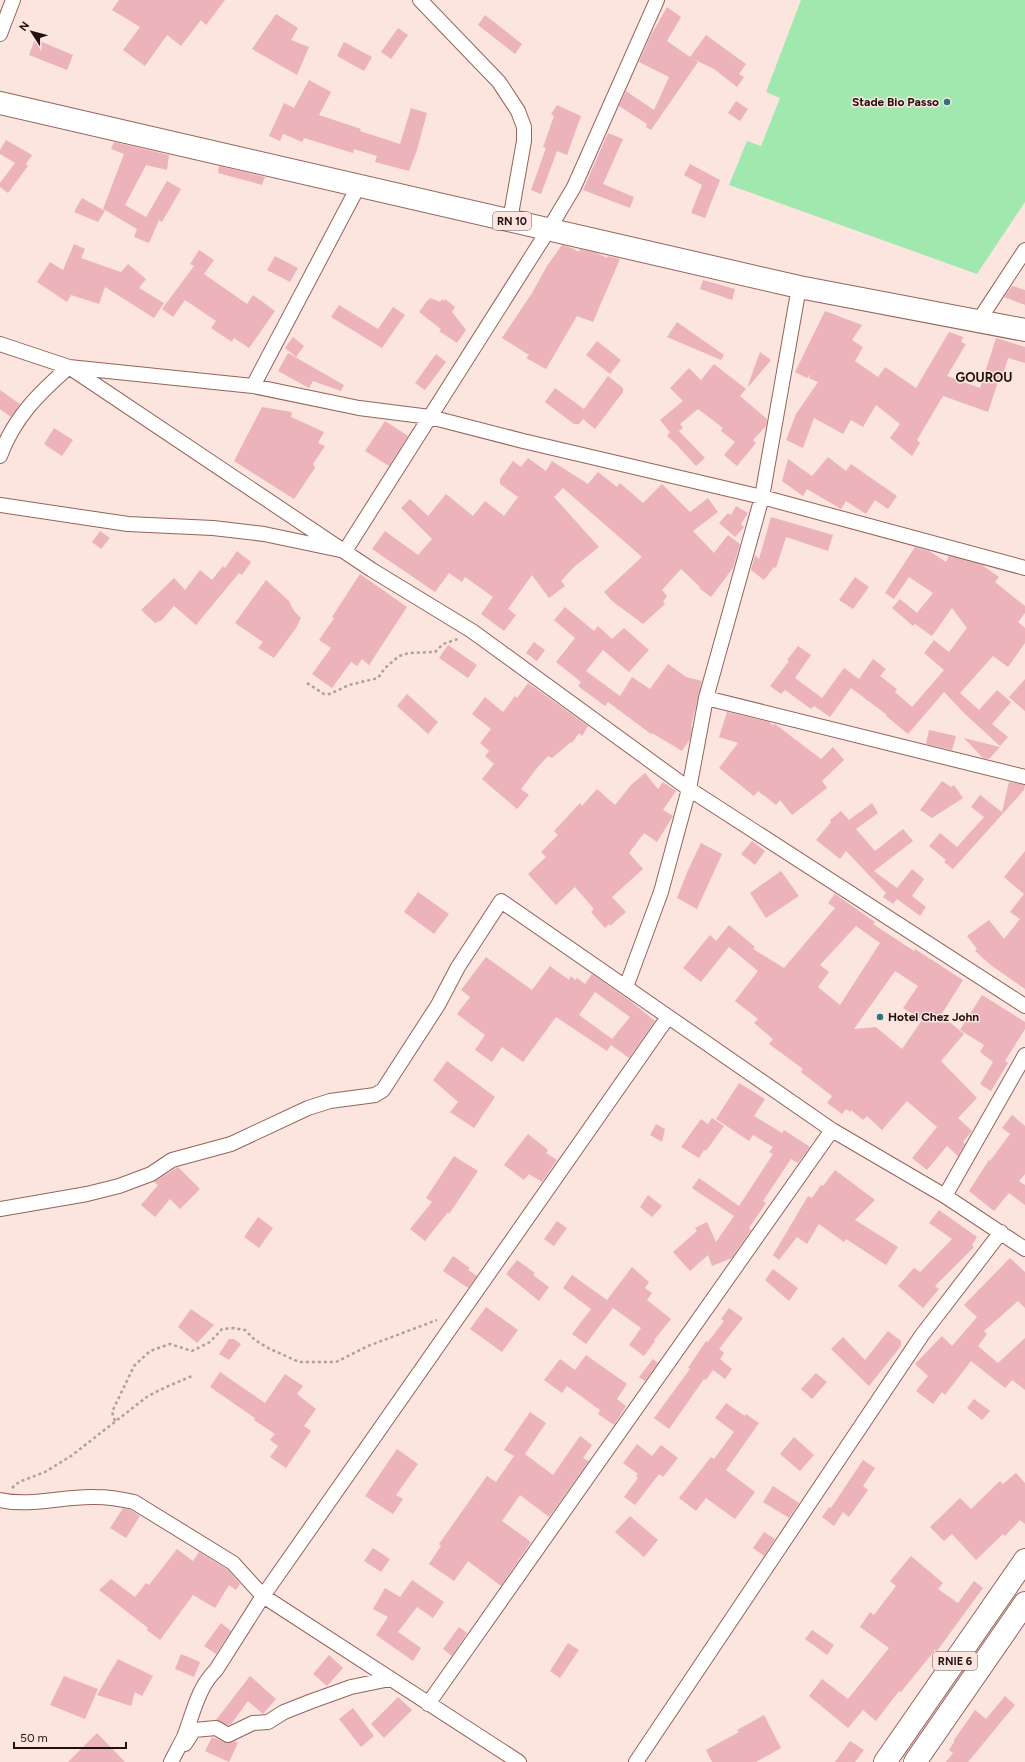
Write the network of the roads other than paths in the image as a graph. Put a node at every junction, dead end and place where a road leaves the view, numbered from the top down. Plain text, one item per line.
1 (12, 0) edge
2 (420, 0) edge
3 (657, 0) edge
4 (0, 34) edge
5 (0, 103) edge
6 (359, 185) junction
7 (510, 220) junction
8 (550, 229) junction
9 (1025, 250) edge
10 (798, 287) junction
11 (979, 320) junction
12 (1025, 330) edge
13 (0, 344) edge
14 (69, 367) junction
15 (253, 386) junction
16 (430, 417) junction
17 (0, 456) edge
18 (762, 497) junction
19 (0, 505) edge
20 (345, 551) junction
21 (1025, 568) edge
22 (706, 698) junction
23 (1025, 777) edge
24 (690, 789) junction
25 (626, 987) junction
26 (1025, 1006) edge
27 (668, 1017) junction
28 (1025, 1055) edge
29 (832, 1130) junction
30 (945, 1196) junction
31 (0, 1209) edge
32 (1001, 1232) junction
33 (1025, 1248) edge
34 (3, 1496) edge
35 (1025, 1560) edge
36 (263, 1596) junction
37 (1025, 1603) edge
38 (390, 1678) junction
39 (428, 1704) junction
40 (172, 1762) edge
41 (519, 1762) edge
42 (636, 1762) edge
43 (885, 1762) edge
44 (915, 1762) edge

1 - 4 street
2 - 7 street
3 - 8 street
5 - 6 main road, RN 10
6 - 7 main road, RN 10
6 - 15 street
7 - 8 main road, RN 10
8 - 10 main road, RN 10
8 - 16 street
9 - 11 street
10 - 11 main road, RN 10
10 - 18 street
11 - 12 main road, RN 10
13 - 14 street
14 - 15 street
14 - 17 street
14 - 20 street
15 - 16 street
16 - 18 street
16 - 20 street
18 - 21 street
18 - 22 street
19 - 20 street
20 - 24 street
22 - 23 street
22 - 24 street
24 - 25 street
24 - 26 street
25 - 27 street
25 - 31 street
27 - 29 street
27 - 36 street
28 - 30 street
29 - 30 street
29 - 39 street
30 - 32 street
32 - 33 street
32 - 42 street
34 - 36 street
35 - 43 main road, RNIE 6
36 - 38 street
36 - 40 street
37 - 44 main road, RNIE 6
38 - 39 street
38 - 40 street
39 - 41 street

